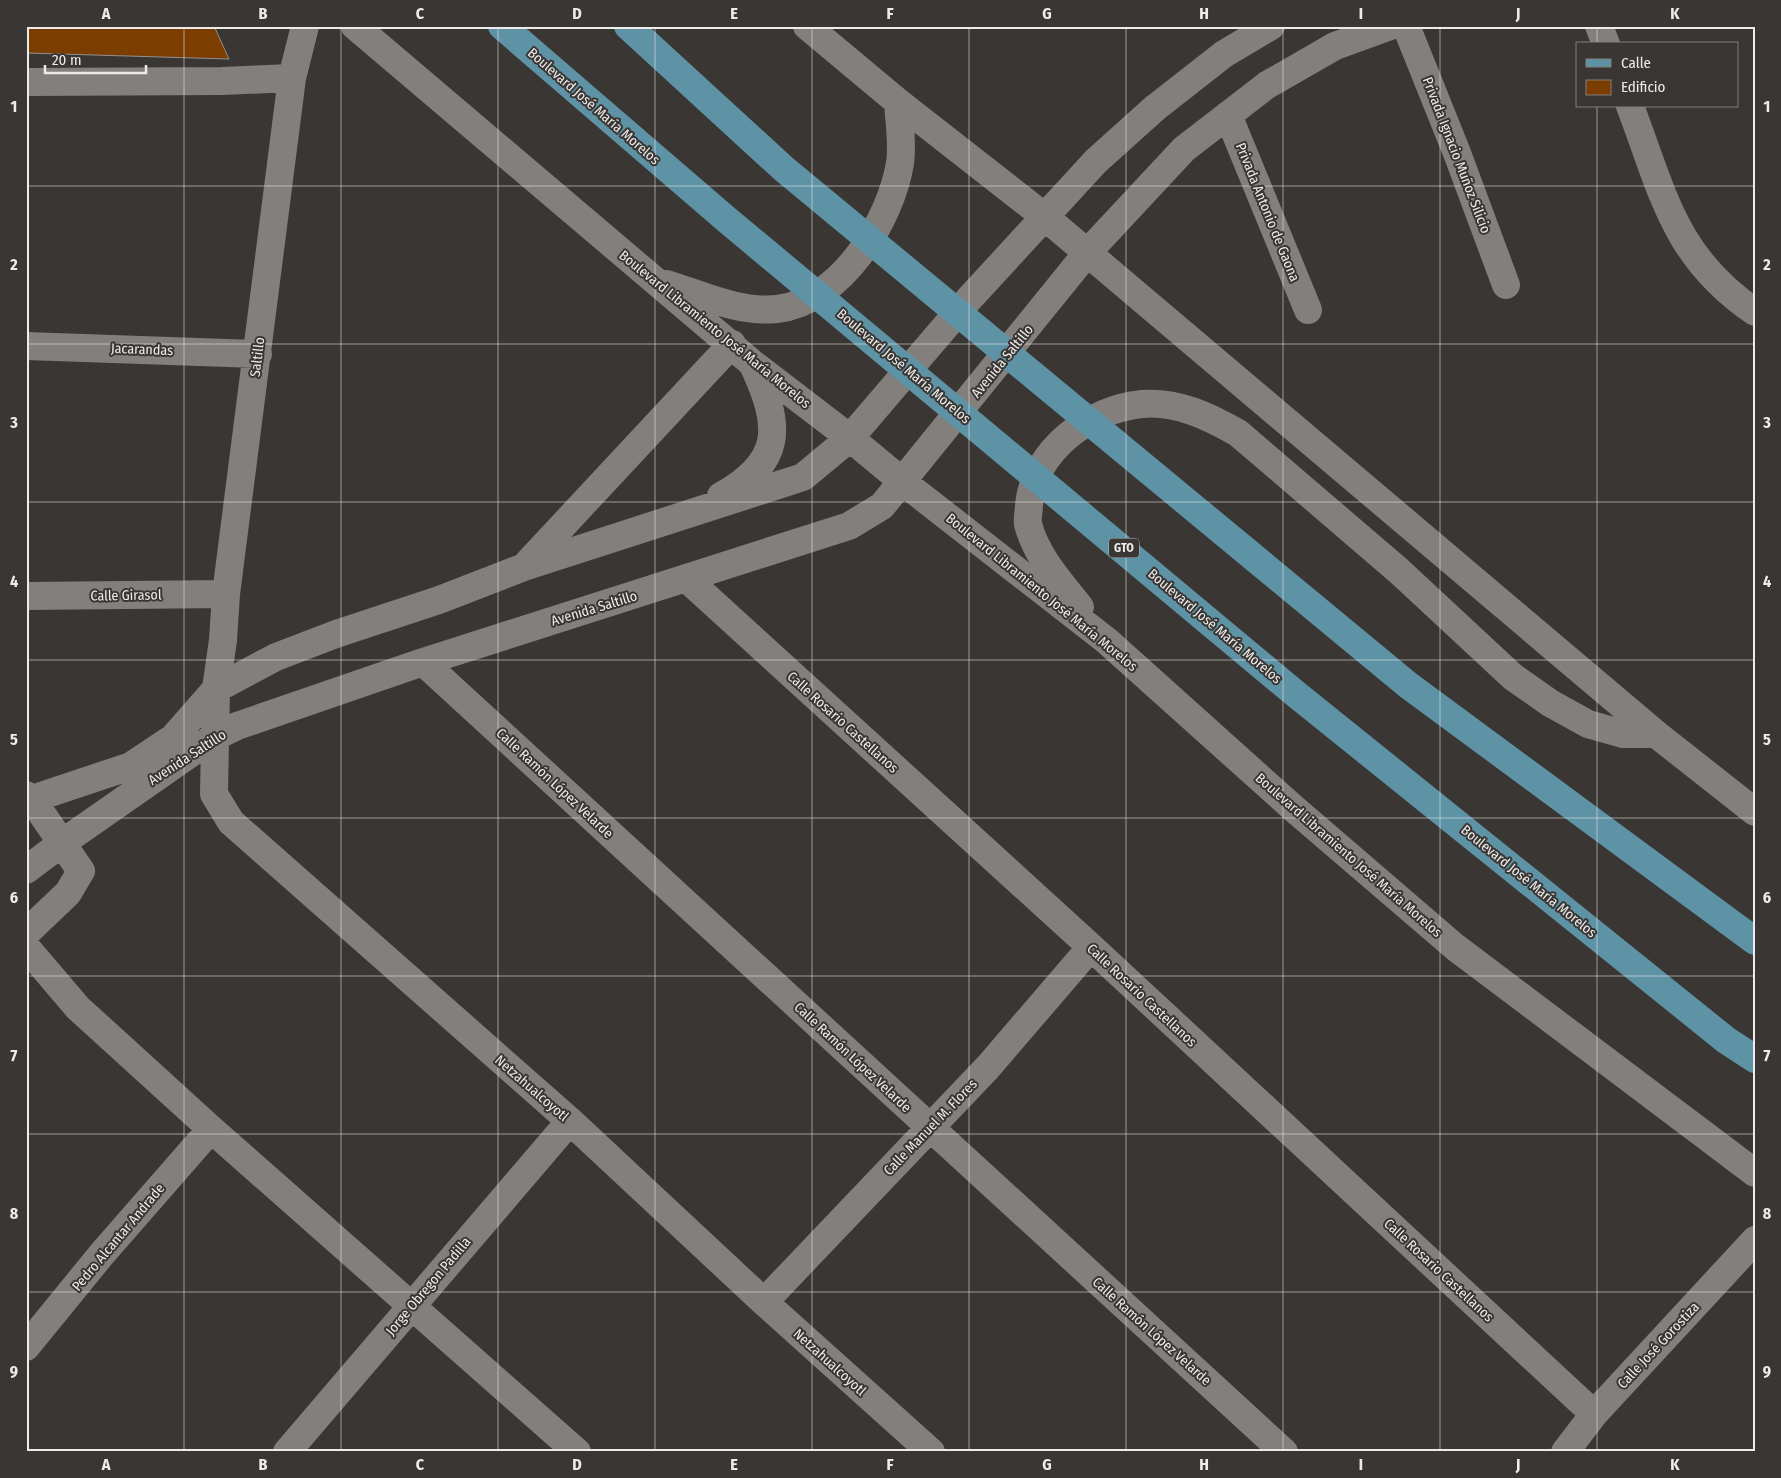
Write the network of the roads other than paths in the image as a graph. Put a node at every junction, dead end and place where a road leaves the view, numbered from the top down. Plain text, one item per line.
1 (305, 26) edge
2 (355, 26) edge
3 (502, 26) edge
4 (628, 26) edge
5 (807, 26) edge
6 (1271, 26) edge
7 (1390, 26) edge
8 (1406, 26) edge
9 (1599, 26) edge
10 (1605, 42) edge
11 (292, 78) junction
12 (26, 82) edge
13 (898, 102) junction
14 (1631, 108) edge
15 (1228, 115) junction
16 (1045, 217) junction
17 (1087, 254) junction
18 (655, 280) junction
19 (1506, 285) dead end
20 (1308, 310) dead end
21 (1755, 312) edge
22 (732, 344) junction
23 (26, 346) edge
24 (258, 354) junction
25 (752, 363) junction
26 (850, 438) junction
27 (903, 482) junction
28 (682, 518) junction
29 (524, 567) junction
30 (687, 579) junction
31 (226, 594) junction
32 (26, 596) edge
33 (1107, 641) junction
34 (423, 662) junction
35 (216, 689) junction
36 (1656, 734) junction
37 (214, 737) junction
38 (28, 798) edge
39 (1755, 812) edge
40 (62, 843) junction
41 (26, 870) edge
42 (26, 933) edge
43 (1755, 941) edge
44 (26, 947) edge
45 (1091, 947) junction
46 (1755, 1059) edge
47 (570, 1121) junction
48 (929, 1127) junction
49 (211, 1129) junction
50 (1755, 1173) edge
51 (1755, 1240) edge
52 (764, 1302) junction
53 (412, 1306) junction
54 (26, 1347) edge
55 (1594, 1414) junction
56 (287, 1452) edge
57 (577, 1452) edge
58 (931, 1452) edge
59 (1284, 1452) edge
60 (1565, 1452) edge

1 - 11 street, Saltillo
2 - 18 street, Boulevard Libramiento José María Morelos
3 - 46 main road, Boulevard José María Morelos / GTO
4 - 43 main road
5 - 13 street
6 - 16 street, Avenida Saltillo
7 - 15 street, Avenida Saltillo
8 - 19 street, Privada Ignacio Muñoz Silicio
9 - 10 street
11 - 12 street
11 - 24 street, Saltillo
13 - 16 street
13 - 18 street
14 - 21 street
15 - 17 street, Avenida Saltillo
15 - 20 street, Privada Antonio de Gaona
16 - 17 street
16 - 26 street, Avenida Saltillo
17 - 27 street, Avenida Saltillo
17 - 36 street
18 - 22 street, Boulevard Libramiento José María Morelos
22 - 25 street, Boulevard Libramiento José María Morelos
22 - 29 street
23 - 24 street, Jacarandas
24 - 31 street, Saltillo
25 - 26 street, Boulevard Libramiento José María Morelos
25 - 28 street
26 - 27 street, Boulevard Libramiento José María Morelos
26 - 28 street, Avenida Saltillo
27 - 30 street, Avenida Saltillo
27 - 33 street, Boulevard Libramiento José María Morelos
28 - 29 street, Avenida Saltillo
29 - 35 street, Avenida Saltillo
30 - 34 street, Avenida Saltillo
30 - 45 street, Calle Rosario Castellanos
31 - 32 street, Calle Girasol
31 - 35 street, Saltillo
33 - 36 street
33 - 50 street, Boulevard Libramiento José María Morelos
34 - 37 street, Avenida Saltillo
34 - 48 street, Calle Ramón López Velarde
35 - 37 street, Netzahualcoyotl
35 - 38 street, Avenida Saltillo
36 - 39 street
37 - 40 street, Avenida Saltillo
37 - 47 street, Netzahualcoyotl
38 - 40 street
40 - 41 street, Avenida Saltillo
40 - 42 street
44 - 49 street
45 - 48 street, Calle Manuel M. Flores
45 - 55 street, Calle Rosario Castellanos
47 - 52 street, Netzahualcoyotl
47 - 53 street, Jorge Obregon Padilla
48 - 52 street, Calle Manuel M. Flores
48 - 59 street, Calle Ramón López Velarde
49 - 53 street
49 - 54 street, Pedro Alcantar Andrade
51 - 55 street, Calle José Gorostiza
52 - 58 street, Netzahualcoyotl
53 - 56 street, Jorge Obregon Padilla
53 - 57 street
55 - 60 street, Calle José Gorostiza

